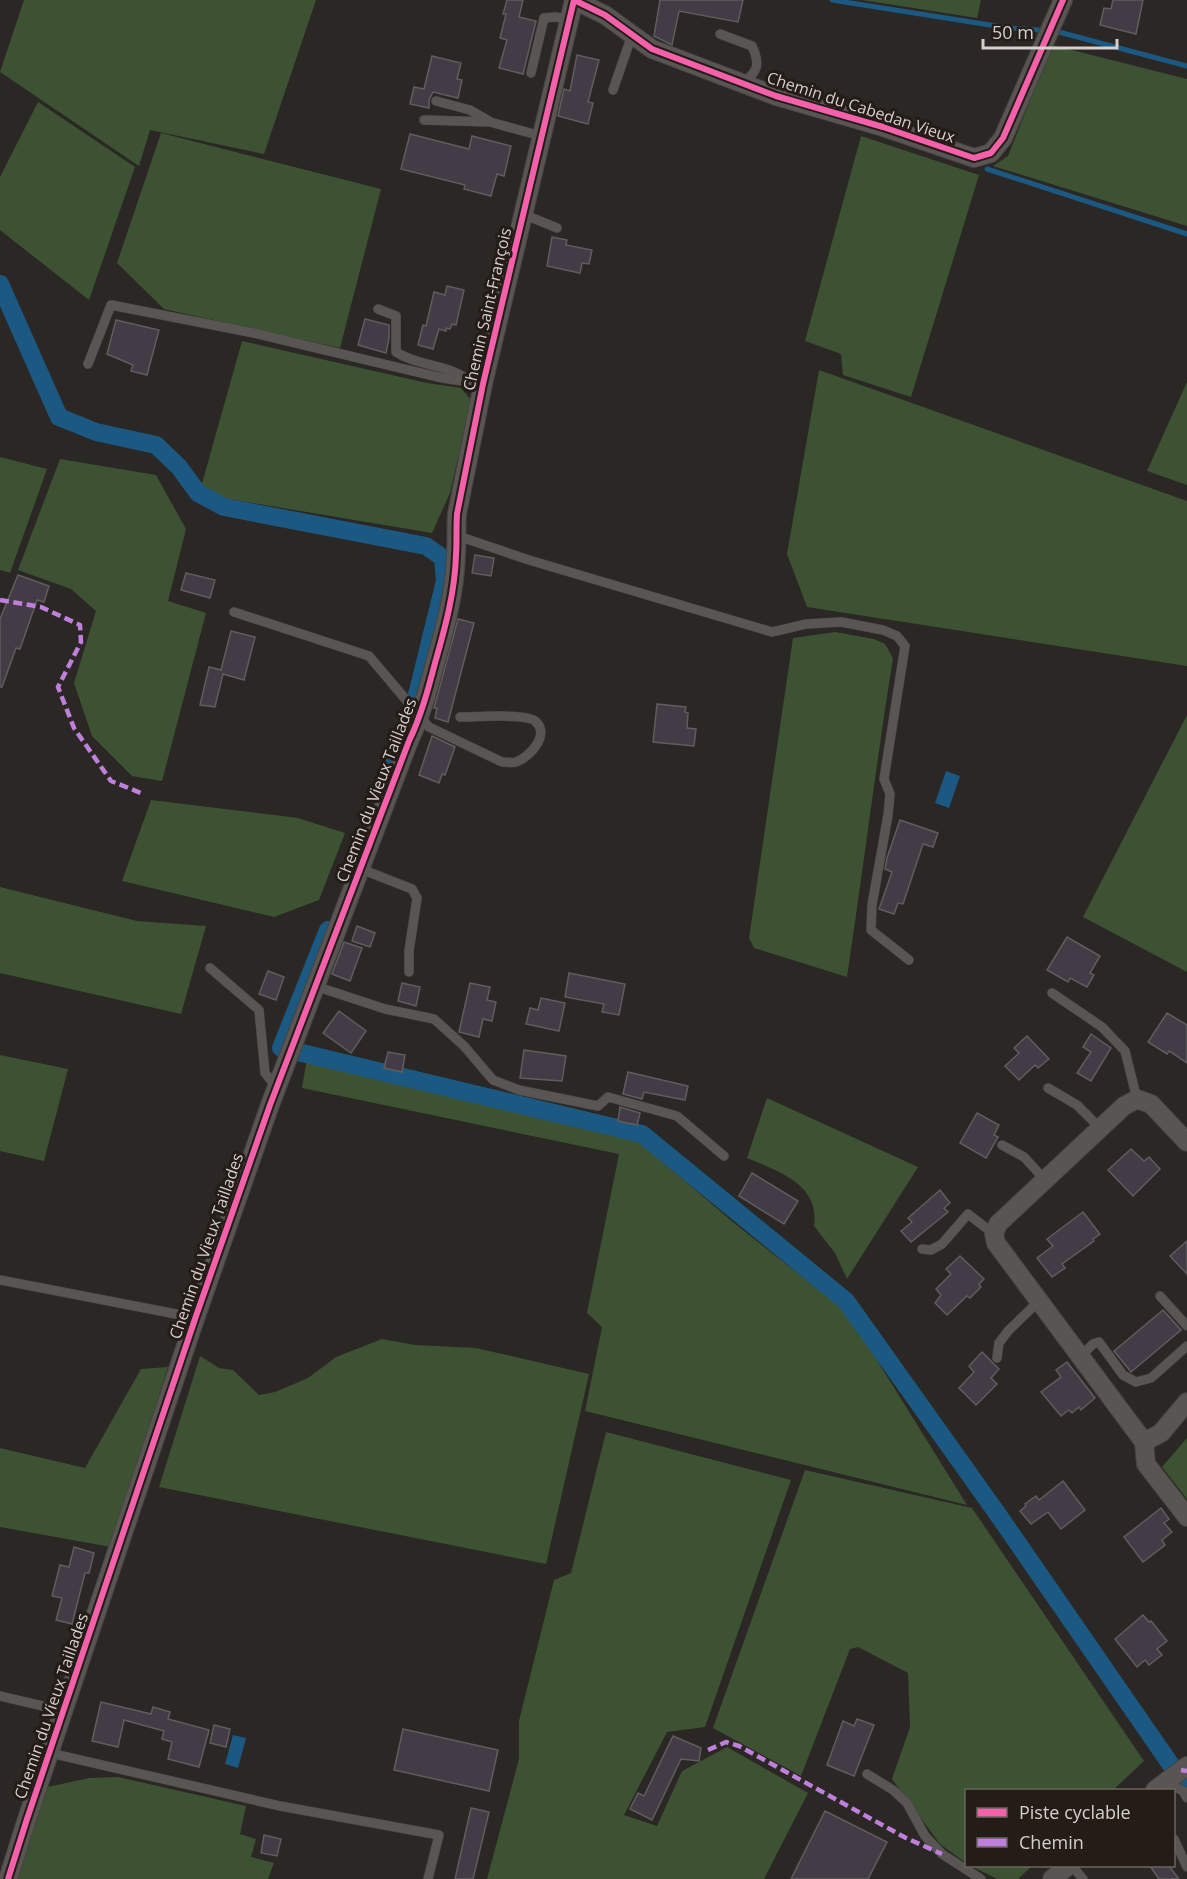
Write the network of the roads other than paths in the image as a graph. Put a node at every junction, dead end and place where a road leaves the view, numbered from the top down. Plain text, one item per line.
1 (574, 0) edge
2 (1063, 0) edge
3 (569, 19) junction
4 (720, 34) dead end
5 (633, 35) junction
6 (531, 73) dead end
7 (741, 83) junction
8 (613, 90) dead end
9 (436, 100) dead end
10 (424, 120) dead end
11 (490, 122) junction
12 (542, 136) junction
13 (523, 214) junction
14 (557, 228) dead end
15 (378, 309) dead end
16 (88, 364) dead end
17 (476, 382) junction
18 (455, 535) junction
19 (234, 612) dead end
20 (446, 627) joint
21 (460, 717) dead end
22 (420, 718) junction
23 (361, 869) junction
24 (909, 960) dead end
25 (210, 968) dead end
26 (408, 972) dead end
27 (315, 986) junction
28 (1052, 993) dead end
29 (276, 1087) junction
30 (1048, 1088) dead end
31 (1137, 1099) junction
32 (1100, 1128) junction
33 (1187, 1142) edge
34 (1002, 1145) dead end
35 (724, 1156) dead end
36 (1045, 1180) junction
37 (994, 1234) junction
38 (922, 1249) dead end
39 (0, 1280) edge
40 (1160, 1296) dead end
41 (1039, 1300) junction
42 (195, 1319) junction
43 (1187, 1326) edge
44 (1187, 1346) edge
45 (1081, 1356) junction
46 (997, 1358) dead end
47 (1187, 1402) edge
48 (1144, 1442) junction
49 (1187, 1517) edge
50 (0, 1696) edge
51 (64, 1710) junction
52 (50, 1753) junction
53 (1187, 1766) edge
54 (867, 1774) dead end
55 (1161, 1786) edge
56 (1175, 1789) edge
57 (1187, 1798) edge
58 (1175, 1843) edge
59 (1069, 1867) edge
60 (1071, 1867) edge
61 (1187, 1867) edge
62 (8, 1879) edge
63 (428, 1879) edge
64 (981, 1879) edge
65 (1052, 1879) edge
66 (1083, 1879) edge

1 - 3 street, Chemin Saint-François
1 - 5 street, Chemin du Cabedan Vieux
2 - 7 street, Chemin du Cabedan Vieux
3 - 6 lane
3 - 12 street, Chemin Saint-François
4 - 7 lane
5 - 7 street, Chemin du Cabedan Vieux
5 - 8 lane
9 - 11 lane
10 - 11 lane
11 - 12 lane
12 - 13 street, Chemin Saint-François
13 - 14 lane
13 - 17 street, Chemin Saint-François
15 - 17 lane
16 - 17 lane
17 - 18 street, Chemin Saint-François
18 - 20 street, Chemin Saint-François
18 - 24 lane
19 - 22 lane
20 - 22 street, Chemin du Vieux Taillades
21 - 22 lane
22 - 23 street, Chemin du Vieux Taillades
23 - 26 lane
23 - 27 street, Chemin du Vieux Taillades
25 - 29 lane
27 - 29 street, Chemin du Vieux Taillades
27 - 35 lane
28 - 31 lane
29 - 42 street, Chemin du Vieux Taillades
30 - 32 lane
31 - 32 street
31 - 33 street
32 - 36 street
34 - 36 lane
36 - 37 street
37 - 38 lane
37 - 41 street
39 - 42 lane
40 - 43 lane
41 - 45 street
41 - 46 lane
42 - 51 street, Chemin du Vieux Taillades
44 - 45 lane
45 - 48 street
47 - 48 street
48 - 49 street
50 - 51 lane
51 - 52 street, Chemin du Vieux Taillades
52 - 62 street, Chemin du Vieux Taillades
52 - 63 lane
53 - 55 street
54 - 64 lane
56 - 57 lane
58 - 61 lane
59 - 65 street
60 - 66 lane

